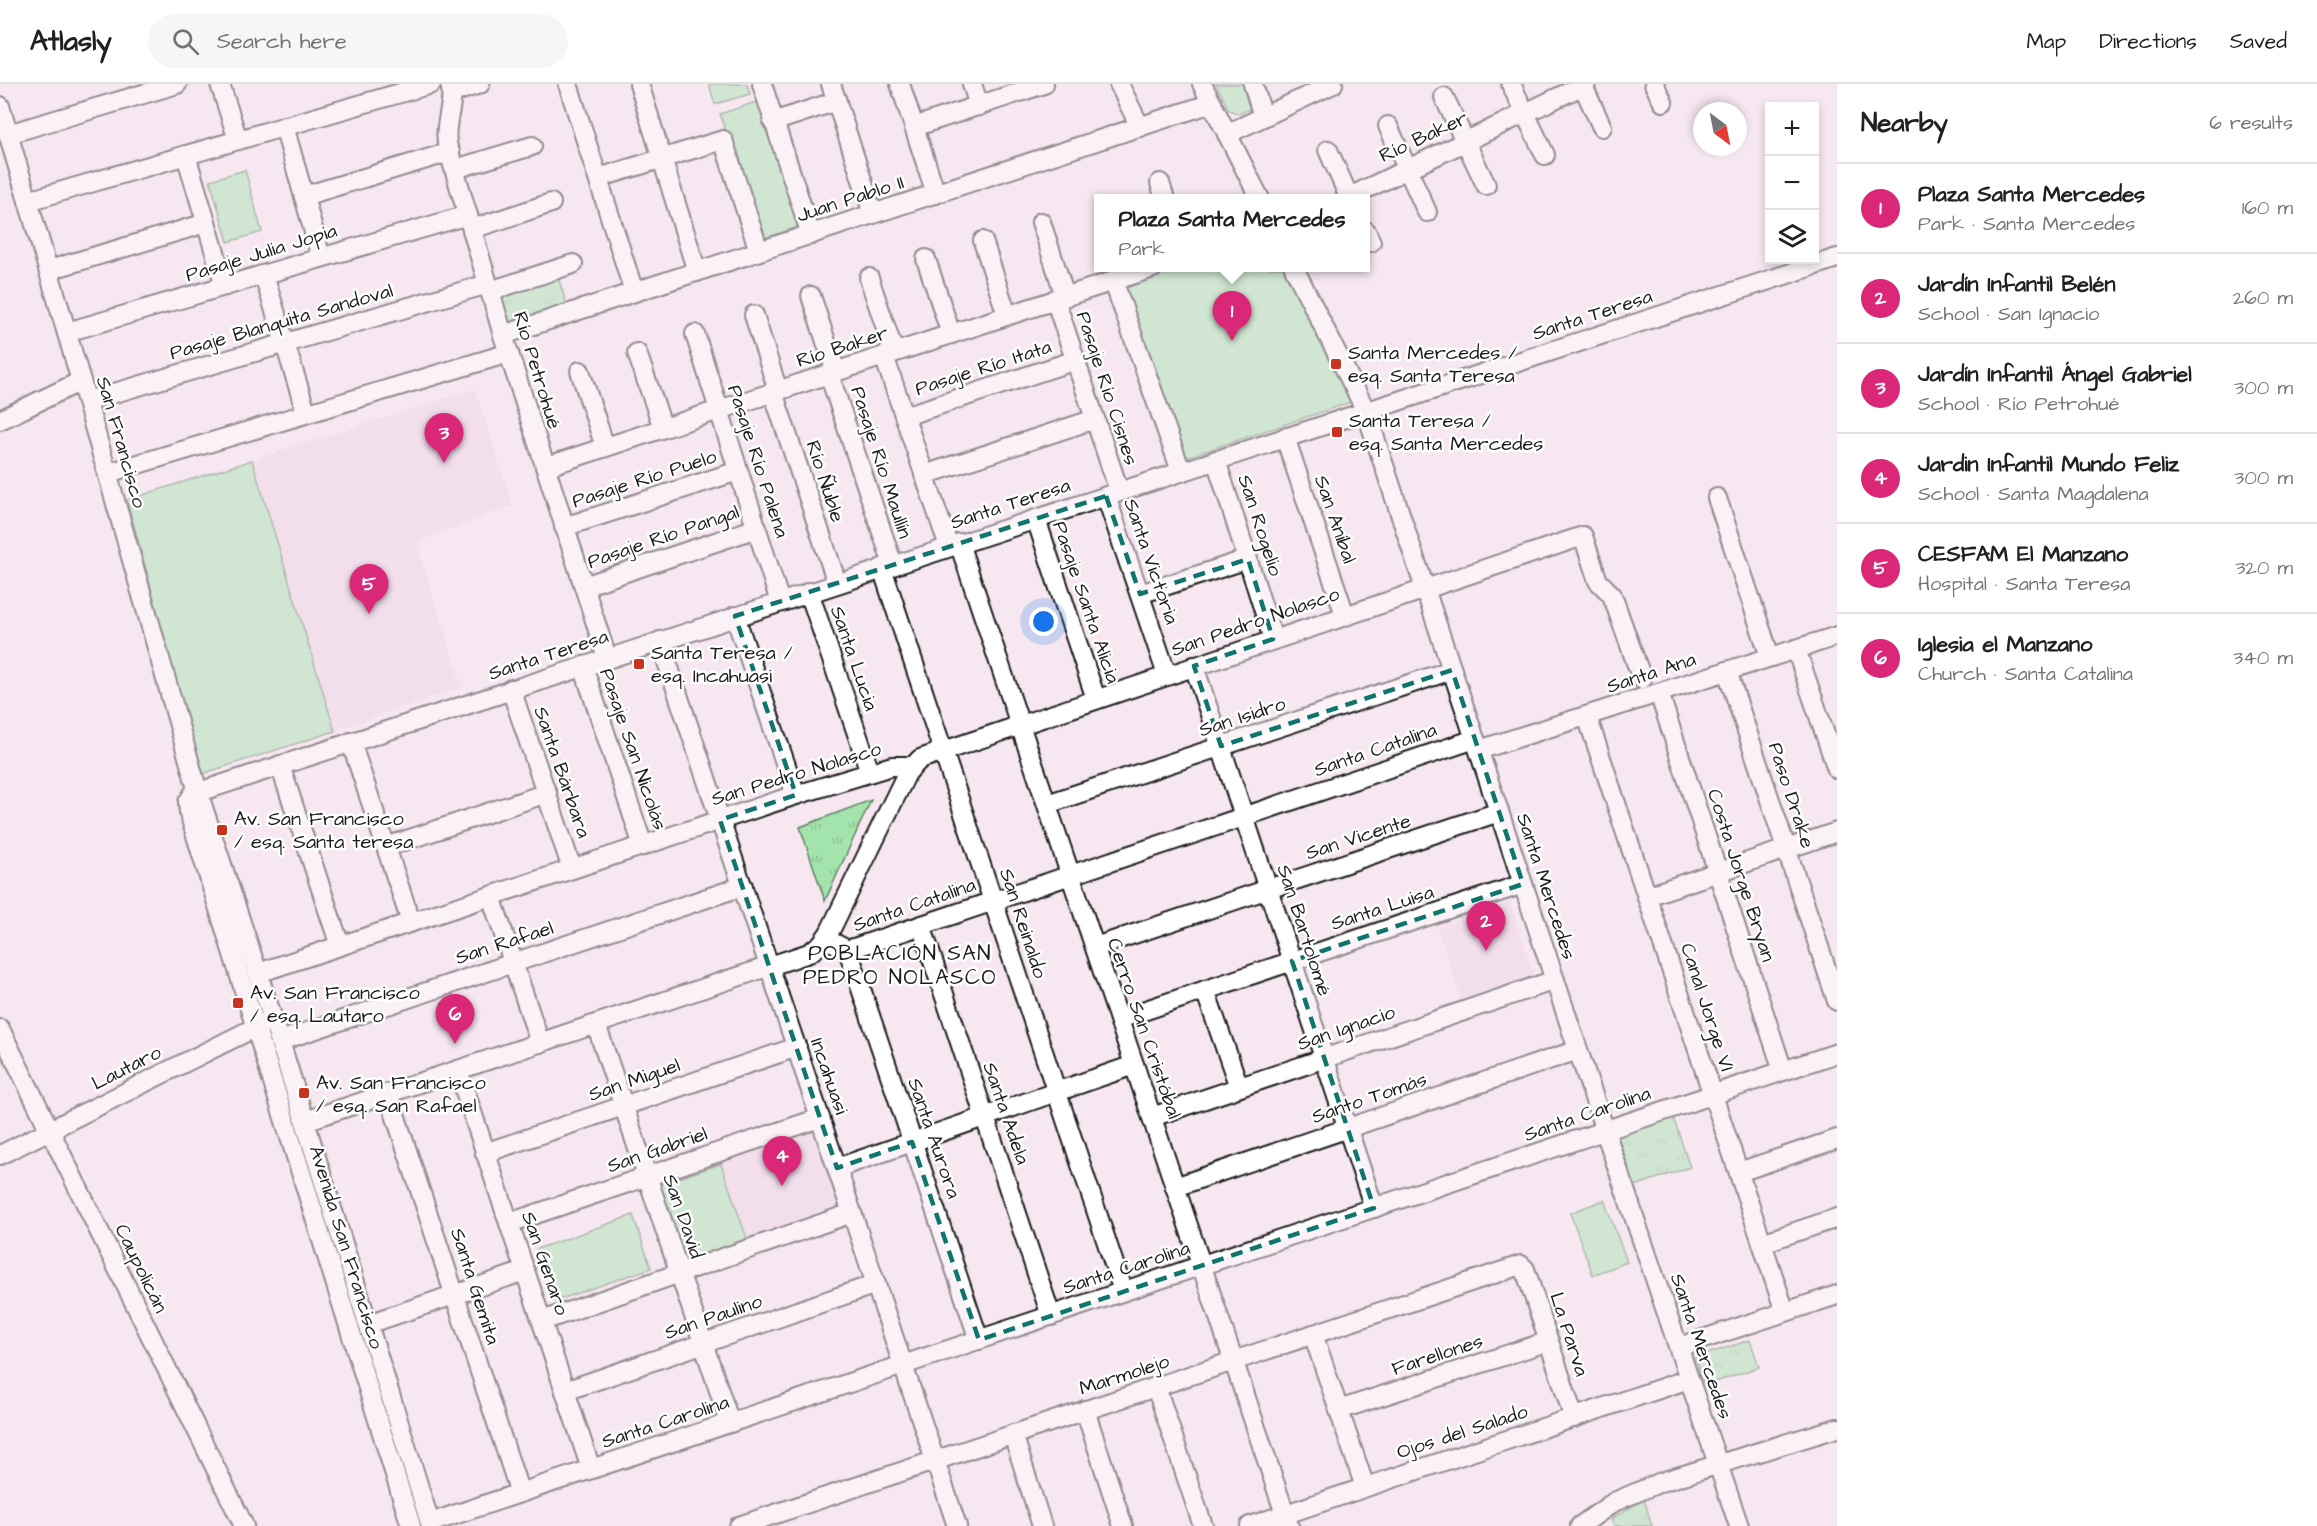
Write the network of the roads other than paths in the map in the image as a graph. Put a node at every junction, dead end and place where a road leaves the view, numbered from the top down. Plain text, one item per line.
1 (220, 84) edge
2 (431, 84) edge
3 (480, 84) edge
4 (567, 84) edge
5 (639, 84) edge
6 (762, 84) edge
7 (900, 84) edge
8 (972, 84) edge
9 (1044, 84) edge
10 (1119, 84) edge
11 (1202, 84) edge
12 (1253, 84) edge
13 (1331, 84) edge
14 (1511, 84) edge
15 (1654, 84) edge
16 (169, 85) edge
17 (1583, 85) edge
18 (451, 88) edge
19 (834, 92) edge
20 (1444, 97) dead end
21 (1663, 102) dead end
22 (1212, 103) junction
23 (0, 106) edge
24 (979, 106) junction
25 (1525, 113) junction
26 (1263, 117) junction
27 (774, 122) junction
28 (284, 126) junction
29 (1388, 126) dead end
30 (914, 127) junction
31 (1140, 127) junction
32 (1602, 127) dead end
33 (8, 134) junction
34 (1227, 134) junction
35 (238, 140) junction
36 (1465, 141) junction
37 (532, 146) dead end
38 (1328, 150) dead end
39 (186, 155) junction
40 (1545, 155) dead end
41 (661, 159) junction
42 (452, 161) junction
43 (1407, 169) junction
44 (598, 178) junction
45 (1486, 186) dead end
46 (936, 194) junction
47 (1258, 194) edge
48 (1346, 194) edge
49 (1356, 194) edge
50 (304, 196) junction
51 (28, 201) junction
52 (551, 203) dead end
53 (1427, 212) dead end
54 (873, 214) junction
55 (470, 222) junction
56 (1041, 222) dead end
57 (206, 223) junction
58 (811, 235) junction
59 (983, 241) dead end
60 (759, 251) junction
61 (321, 257) junction
62 (1837, 258) edge
63 (926, 259) dead end
64 (573, 264) dead end
65 (48, 270) junction
66 (697, 272) junction
67 (1296, 272) edge
68 (264, 275) junction
69 (1118, 275) edge
70 (869, 278) dead end
71 (225, 286) junction
72 (489, 287) junction
73 (634, 292) junction
74 (811, 296) dead end
75 (1060, 298) junction
76 (754, 315) dead end
77 (1007, 315) junction
78 (67, 333) junction
79 (694, 334) dead end
80 (951, 334) junction
81 (503, 336) junction
82 (284, 343) junction
83 (509, 353) junction
84 (638, 353) dead end
85 (889, 354) junction
86 (1076, 360) junction
87 (580, 371) dead end
88 (832, 373) junction
89 (81, 381) junction
90 (775, 391) junction
91 (87, 401) junction
92 (719, 410) junction
93 (1366, 411) junction
94 (306, 412) junction
95 (905, 416) junction
96 (1095, 419) junction
97 (0, 420) edge
98 (663, 428) junction
99 (1285, 437) junction
100 (605, 447) junction
101 (1216, 460) junction
102 (545, 467) junction
103 (738, 471) junction
104 (1181, 471) junction
105 (108, 473) junction
106 (924, 475) junction
107 (1113, 494) junction
108 (1717, 498) dead end
109 (1036, 519) junction
110 (564, 527) junction
111 (757, 528) junction
112 (954, 545) junction
113 (1248, 559) junction
114 (888, 567) junction
115 (837, 583) junction
116 (584, 586) junction
117 (1425, 588) junction
118 (809, 592) junction
119 (1140, 594) junction
120 (780, 602) junction
121 (1345, 615) junction
122 (735, 616) junction
123 (1837, 636) edge
124 (1273, 639) junction
125 (660, 641) junction
126 (1796, 649) junction
127 (1770, 657) junction
128 (607, 658) junction
129 (583, 666) junction
130 (1194, 666) junction
131 (1452, 670) junction
132 (1727, 671) junction
133 (1167, 675) junction
134 (1642, 679) dead end
135 (512, 689) junction
136 (1659, 693) junction
137 (1096, 699) junction
138 (1587, 716) junction
139 (1020, 725) junction
140 (351, 742) junction
141 (1477, 745) junction
142 (1221, 746) junction
143 (943, 751) junction
144 (280, 765) junction
145 (912, 766) junction
146 (1837, 769) edge
147 (870, 772) junction
148 (198, 792) junction
149 (547, 793) junction
150 (796, 795) junction
151 (1047, 804) junction
152 (1499, 812) junction
153 (1244, 817) junction
154 (720, 820) junction
155 (1837, 832) edge
156 (643, 846) junction
157 (386, 847) junction
158 (1786, 849) junction
159 (572, 869) junction
160 (1718, 872) junction
161 (1071, 875) junction
162 (1523, 884) junction
163 (743, 886) junction
164 (1268, 889) junction
165 (491, 896) junction
166 (1647, 896) junction
167 (993, 901) junction
168 (411, 922) junction
169 (921, 926) junction
170 (826, 939) junction
171 (340, 946) junction
172 (1095, 947) junction
173 (848, 950) junction
174 (1292, 961) junction
175 (513, 963) junction
176 (770, 966) junction
177 (258, 973) junction
178 (1555, 980) junction
179 (1205, 990) junction
180 (1837, 1001) edge
181 (273, 1019) junction
182 (1119, 1019) junction
183 (596, 1024) junction
184 (255, 1027) junction
185 (0, 1029) edge
186 (280, 1041) junction
187 (540, 1043) junction
188 (797, 1047) junction
189 (1578, 1050) junction
190 (1837, 1053) edge
191 (1324, 1058) junction
192 (1134, 1065) junction
193 (458, 1070) junction
194 (1783, 1071) junction
195 (1239, 1088) junction
196 (1057, 1092) junction
197 (388, 1094) junction
198 (1713, 1094) junction
199 (624, 1106) junction
200 (985, 1117) junction
201 (1152, 1117) junction
202 (820, 1118) junction
203 (305, 1121) junction
204 (1348, 1128) junction
205 (50, 1131) junction
206 (1605, 1131) junction
207 (1837, 1139) edge
208 (912, 1142) junction
209 (485, 1153) junction
210 (0, 1155) edge
211 (837, 1168) junction
212 (1739, 1172) junction
213 (647, 1176) junction
214 (1175, 1187) junction
215 (1374, 1208) junction
216 (852, 1214) junction
217 (1837, 1218) edge
218 (509, 1223) junction
219 (1762, 1243) junction
220 (1202, 1265) junction
221 (1523, 1266) joint
222 (525, 1271) junction
223 (680, 1274) junction
224 (876, 1284) junction
225 (1124, 1291) junction
226 (456, 1294) junction
227 (1837, 1295) edge
228 (1785, 1312) junction
229 (1051, 1316) junction
230 (542, 1322) junction
231 (368, 1324) junction
232 (1313, 1334) junction
233 (979, 1340) junction
234 (1549, 1341) junction
235 (703, 1344) junction
236 (1679, 1347) junction
237 (1233, 1361) junction
238 (903, 1365) junction
239 (1689, 1379) junction
240 (1156, 1387) junction
241 (565, 1391) junction
242 (1084, 1410) junction
243 (1339, 1410) junction
244 (1574, 1418) junction
245 (730, 1423) junction
246 (1837, 1428) edge
247 (1013, 1434) junction
248 (935, 1460) junction
249 (1718, 1464) junction
250 (591, 1469) junction
251 (1365, 1487) junction
252 (520, 1493) junction
253 (424, 1503) junction
254 (408, 1517) edge
255 (1287, 1520) edge
256 (430, 1525) edge
257 (244, 1526) edge
258 (739, 1526) edge
259 (957, 1526) edge
260 (1042, 1526) edge
261 (1123, 1526) edge
262 (1203, 1526) edge
263 (1250, 1526) edge
264 (1580, 1526) edge
265 (1740, 1526) edge

1 - 35 street
2 - 28 street
3 - 18 street
4 - 44 street
5 - 41 street
6 - 27 street
7 - 30 street
8 - 24 street
9 - 24 street
10 - 31 street
11 - 22 street
12 - 26 street
13 - 26 street
14 - 25 street
15 - 21 street
16 - 33 street
17 - 25 street, Río Baker
17 - 32 street
18 - 42 street, Río Petrohué
19 - 27 street
19 - 54 street
20 - 36 street
22 - 31 street, Juan Pablo II
22 - 34 street
23 - 33 street, San Francisco
24 - 30 street
25 - 36 street, Río Baker
25 - 40 street
26 - 34 street
27 - 58 street
28 - 35 street
28 - 50 street
29 - 43 street
30 - 46 street
31 - 46 street, Juan Pablo II
33 - 51 street, San Francisco
34 - 47 street
35 - 39 street
36 - 43 street, Río Baker
36 - 45 street
37 - 42 street
38 - 48 street
39 - 51 street
39 - 57 street
41 - 44 street
41 - 60 street
41 - 66 street
42 - 50 street
42 - 55 street, Río Petrohué
43 - 49 street, Río Baker
43 - 53 street
44 - 73 street
46 - 54 street, Juan Pablo II
50 - 61 street
51 - 65 street, San Francisco
52 - 55 street, Pasaje Julia Jopia
54 - 58 street, Juan Pablo II
55 - 61 street, Pasaje Julia Jopia
55 - 72 street, Río Petrohué
56 - 75 street, Pasaje Río Cisnes
57 - 65 street
57 - 71 street
58 - 60 street, Juan Pablo II
59 - 77 street
60 - 66 street, Juan Pablo II
61 - 68 street, Pasaje Julia Jopia
62 - 93 street, Santa Teresa
63 - 80 street
64 - 72 street, Pasaje Blanquita Sandoval
65 - 78 street, San Francisco
66 - 73 street, Juan Pablo II
67 - 93 street, Santa Mercedes
68 - 71 street, Pasaje Julia Jopia
68 - 82 street
69 - 75 street, Río Baker
69 - 104 street
70 - 85 street, Cerro San Cristóbal
71 - 78 street, Pasaje Julia Jopia
72 - 81 street, Río Petrohué
72 - 82 street, Pasaje Blanquita Sandoval
73 - 81 street, Juan Pablo II
74 - 88 street, Pasaje Río Maullín
75 - 77 street, Río Baker
75 - 86 street, Pasaje Río Cisnes
76 - 90 street, Río Ñuble
77 - 80 street, Río Baker
78 - 89 street, San Francisco
79 - 92 street, Pasaje Río Palena
80 - 85 street, Río Baker
81 - 83 street, Río Petrohué
82 - 91 street, Pasaje Blanquita Sandoval
82 - 94 street
83 - 94 street
83 - 102 street, Río Petrohué
84 - 98 street
85 - 88 street, Río Baker
85 - 95 street, Cerro San Cristóbal
86 - 95 street, Pasaje Río Itata
86 - 96 street, Pasaje Río Cisnes
87 - 100 street
88 - 90 street, Río Baker
88 - 114 street, Pasaje Río Maullín
89 - 91 street, San Francisco
89 - 97 street
90 - 92 street, Río Baker
90 - 115 street, Río Ñuble
91 - 105 street, San Francisco
92 - 98 street, Río Baker
92 - 103 street, Pasaje Río Palena
93 - 99 street, Santa Teresa
93 - 117 street, Santa Mercedes
94 - 105 street
95 - 106 street, Cerro San Cristóbal
96 - 106 street
96 - 107 street, Pasaje Río Cisnes
98 - 100 street, Río Baker
99 - 101 street, Santa Teresa
99 - 121 street, San Aníbal
100 - 102 street, Río Baker
101 - 104 street, Santa Teresa
101 - 113 street, San Rogelio
102 - 110 street, Río Petrohué
103 - 110 street, Pasaje Río Puelo
103 - 111 street, Pasaje Río Palena
104 - 107 street, Santa Teresa
105 - 148 street, San Francisco
106 - 112 street, Cerro San Cristóbal
107 - 109 street, Santa Teresa
107 - 119 street, Santa Victoria
108 - 127 street
109 - 112 street, Santa Teresa
109 - 137 street, Pasaje Santa Alicia
110 - 116 street, Río Petrohué
111 - 116 street, Pasaje Río Pangal
111 - 120 street, Pasaje Río Palena
112 - 114 street, Santa Teresa
112 - 139 street, Cerro San Cristóbal
113 - 119 street
113 - 124 street, San Rogelio
114 - 115 street, Santa Teresa
114 - 143 street, San Reinaldo
115 - 118 street, Santa Teresa
116 - 128 street, Río Petrohué
117 - 121 street, San Pedro Nolasco
117 - 131 street, Santa Mercedes
117 - 134 street, San Pedro Nolasco
118 - 120 street, Santa Teresa
118 - 147 street, Santa Lucia
119 - 133 street, Santa Victoria
120 - 122 street, Santa Teresa
121 - 124 street, San Pedro Nolasco
122 - 125 street, Santa Teresa
122 - 150 street
123 - 126 street, Santa Ana
124 - 130 street, San Pedro Nolasco
125 - 128 street, Santa Teresa
125 - 154 street, Incahuasi
126 - 127 street, Santa Ana
126 - 146 street
127 - 132 street, Santa Ana
128 - 129 street, Santa Teresa
129 - 135 street, Santa Teresa
129 - 156 street, Pasaje San Nicolás
130 - 133 street, San Pedro Nolasco
130 - 142 street, San Bartolomé
131 - 141 street, Santa Mercedes
131 - 142 street, San Isidro
132 - 136 street, Santa Ana
132 - 158 street, Paso Drake
133 - 137 street, San Pedro Nolasco
135 - 140 street, Santa Teresa
135 - 149 street, Santa Bárbara
136 - 138 street, Santa Ana
136 - 160 street, Costa Jorge Bryan
137 - 139 street, San Pedro Nolasco
138 - 141 street, Santa Ana
138 - 166 street, Canal Jorge VI
139 - 143 street, San Pedro Nolasco
139 - 151 street, Cerro San Cristóbal
140 - 144 street, Santa Teresa
140 - 157 street
141 - 152 street, Santa Mercedes
141 - 153 street, Santa Catalina
142 - 151 street, San Isidro
142 - 153 street, San Bartolomé
143 - 145 street, San Pedro Nolasco
143 - 167 street, San Reinaldo
144 - 148 street, Santa Teresa
144 - 171 street
145 - 147 street, San Pedro Nolasco
145 - 170 street
147 - 150 street, San Pedro Nolasco
148 - 177 street, Avenida San Francisco
148 - 184 street, Avenida San Francisco
149 - 157 street
149 - 159 street, Santa Bárbara
150 - 154 street, San Pedro Nolasco
151 - 161 street, Cerro San Cristóbal
152 - 162 street, Santa Mercedes
152 - 164 street, San Vicente
153 - 161 street, Santa Catalina
153 - 164 street, San Bartolomé
154 - 156 street, San Pedro Nolasco
154 - 163 street, Incahuasi
155 - 158 street
156 - 159 street, San Pedro Nolasco
157 - 168 street
158 - 160 street
158 - 180 street, Paso Drake
159 - 165 street, San Pedro Nolasco
160 - 166 street
160 - 194 street, Costa Jorge Bryan
161 - 167 street, Santa Catalina
161 - 172 street, Cerro San Cristóbal
162 - 174 street, Santa Luisa
162 - 178 street, Santa Mercedes
163 - 175 street, San Rafael
163 - 176 street, Incahuasi
164 - 172 street, San Vicente
164 - 174 street, San Bartolomé
165 - 168 street, San Pedro Nolasco
165 - 175 street
166 - 198 street, Canal Jorge VI
167 - 169 street, Santa Catalina
167 - 196 street, San Reinaldo
168 - 171 street, San Pedro Nolasco
169 - 173 street, Santa Catalina
169 - 200 street, Santa Adela
170 - 173 street, Santa Catalina
170 - 176 street
171 - 177 street, San Pedro Nolasco
172 - 182 street, Cerro San Cristóbal
173 - 208 street, Santa Aurora
174 - 179 street, Santa Luisa
174 - 191 street, San Bartolomé
175 - 186 street, San Rafael
175 - 187 street
176 - 183 street
176 - 188 street, Incahuasi
177 - 181 street, Avenida San Francisco
178 - 189 street, Santa Mercedes
178 - 191 street, San Ignacio
179 - 182 street, Santa Luisa
179 - 195 street
181 - 184 street, Lautaro
181 - 186 street, Avenida San Francisco
182 - 192 street, Cerro San Cristóbal
183 - 187 street
183 - 199 street, San David
184 - 205 street, Lautaro
184 - 254 street, Avenida San Francisco
185 - 205 street, Caupolicán
186 - 203 street, Avenida San Francisco
187 - 193 street
188 - 199 street, San Miguel
188 - 202 street, Incahuasi
189 - 204 street, Santo Tomás
189 - 206 street, Santa Mercedes
190 - 194 street, Santa Carolina
191 - 195 street, San Ignacio
191 - 204 street, San Bartolomé
192 - 196 street
192 - 201 street, Cerro San Cristóbal
193 - 197 street
193 - 209 street, San Genaro
194 - 198 street, Santa Carolina
195 - 201 street, San Ignacio
196 - 200 street
196 - 225 street, San Reinaldo
197 - 203 street
197 - 226 street, Santa Gemita
198 - 206 street, Santa Carolina
198 - 212 street, Canal Jorge VI
199 - 209 street, San Miguel
199 - 213 street, San David
200 - 208 street
200 - 229 street, Santa Adela
201 - 214 street, Cerro San Cristóbal
202 - 211 street, Incahuasi
202 - 213 street, San Gabriel
203 - 231 street, Avenida San Francisco
204 - 214 street, Santo Tomás
204 - 215 street, San Bartolomé
205 - 210 street, Lautaro
205 - 257 street, Caupolicán
206 - 215 street, Santa Carolina
206 - 236 street, Santa Mercedes
207 - 212 street
208 - 211 street
208 - 233 street, Santa Aurora
209 - 218 street, San Genaro
211 - 216 street, Incahuasi
212 - 219 street, Canal Jorge VI
213 - 218 street, San Gabriel
213 - 223 street, San David
214 - 220 street, Cerro San Cristóbal
215 - 220 street, Santa Carolina
216 - 223 street
216 - 224 street, Incahuasi
217 - 219 street
218 - 222 street, San Genaro
219 - 228 street, Canal Jorge VI
220 - 225 street, Santa Carolina
220 - 237 street, Cerro San Cristóbal
221 - 232 street, Marmolejo
221 - 234 street, La Parva
222 - 226 street
222 - 230 street, San Genaro
223 - 230 street
223 - 235 street, San David
224 - 235 street, San Paulino
224 - 238 street, Incahuasi
225 - 229 street, Santa Carolina
226 - 231 street
226 - 252 street, Santa Gemita
227 - 228 street
228 - 236 street
229 - 233 street, Santa Carolina
230 - 241 street, San Genaro
231 - 253 street, Avenida San Francisco
232 - 237 street, Marmolejo
232 - 243 street
233 - 238 street, Santa Carolina
234 - 243 street, Farellones
234 - 244 street, La Parva
235 - 241 street, San Paulino
235 - 245 street, San David
236 - 239 street, Santa Mercedes
237 - 240 street, Marmolejo
237 - 255 street, Cerro San Cristóbal
238 - 245 street, Santa Carolina
238 - 248 street, Incahuasi
239 - 244 street, Ojos del Salado
239 - 249 street, Santa Mercedes
240 - 242 street, Marmolejo
240 - 262 street
241 - 250 street, San Genaro
242 - 247 street, Marmolejo
242 - 261 street
243 - 251 street
244 - 251 street, Ojos del Salado
245 - 250 street, Santa Carolina
246 - 249 street
247 - 248 street, Marmolejo
247 - 260 street
248 - 258 street, Marmolejo
248 - 259 street, Incahuasi
249 - 264 street
249 - 265 street, Santa Mercedes
250 - 252 street, Santa Carolina
251 - 255 street, Ojos del Salado
252 - 256 street, Santa Carolina
253 - 254 street
253 - 256 street, Avenida San Francisco
255 - 263 street, Ojos del Salado

